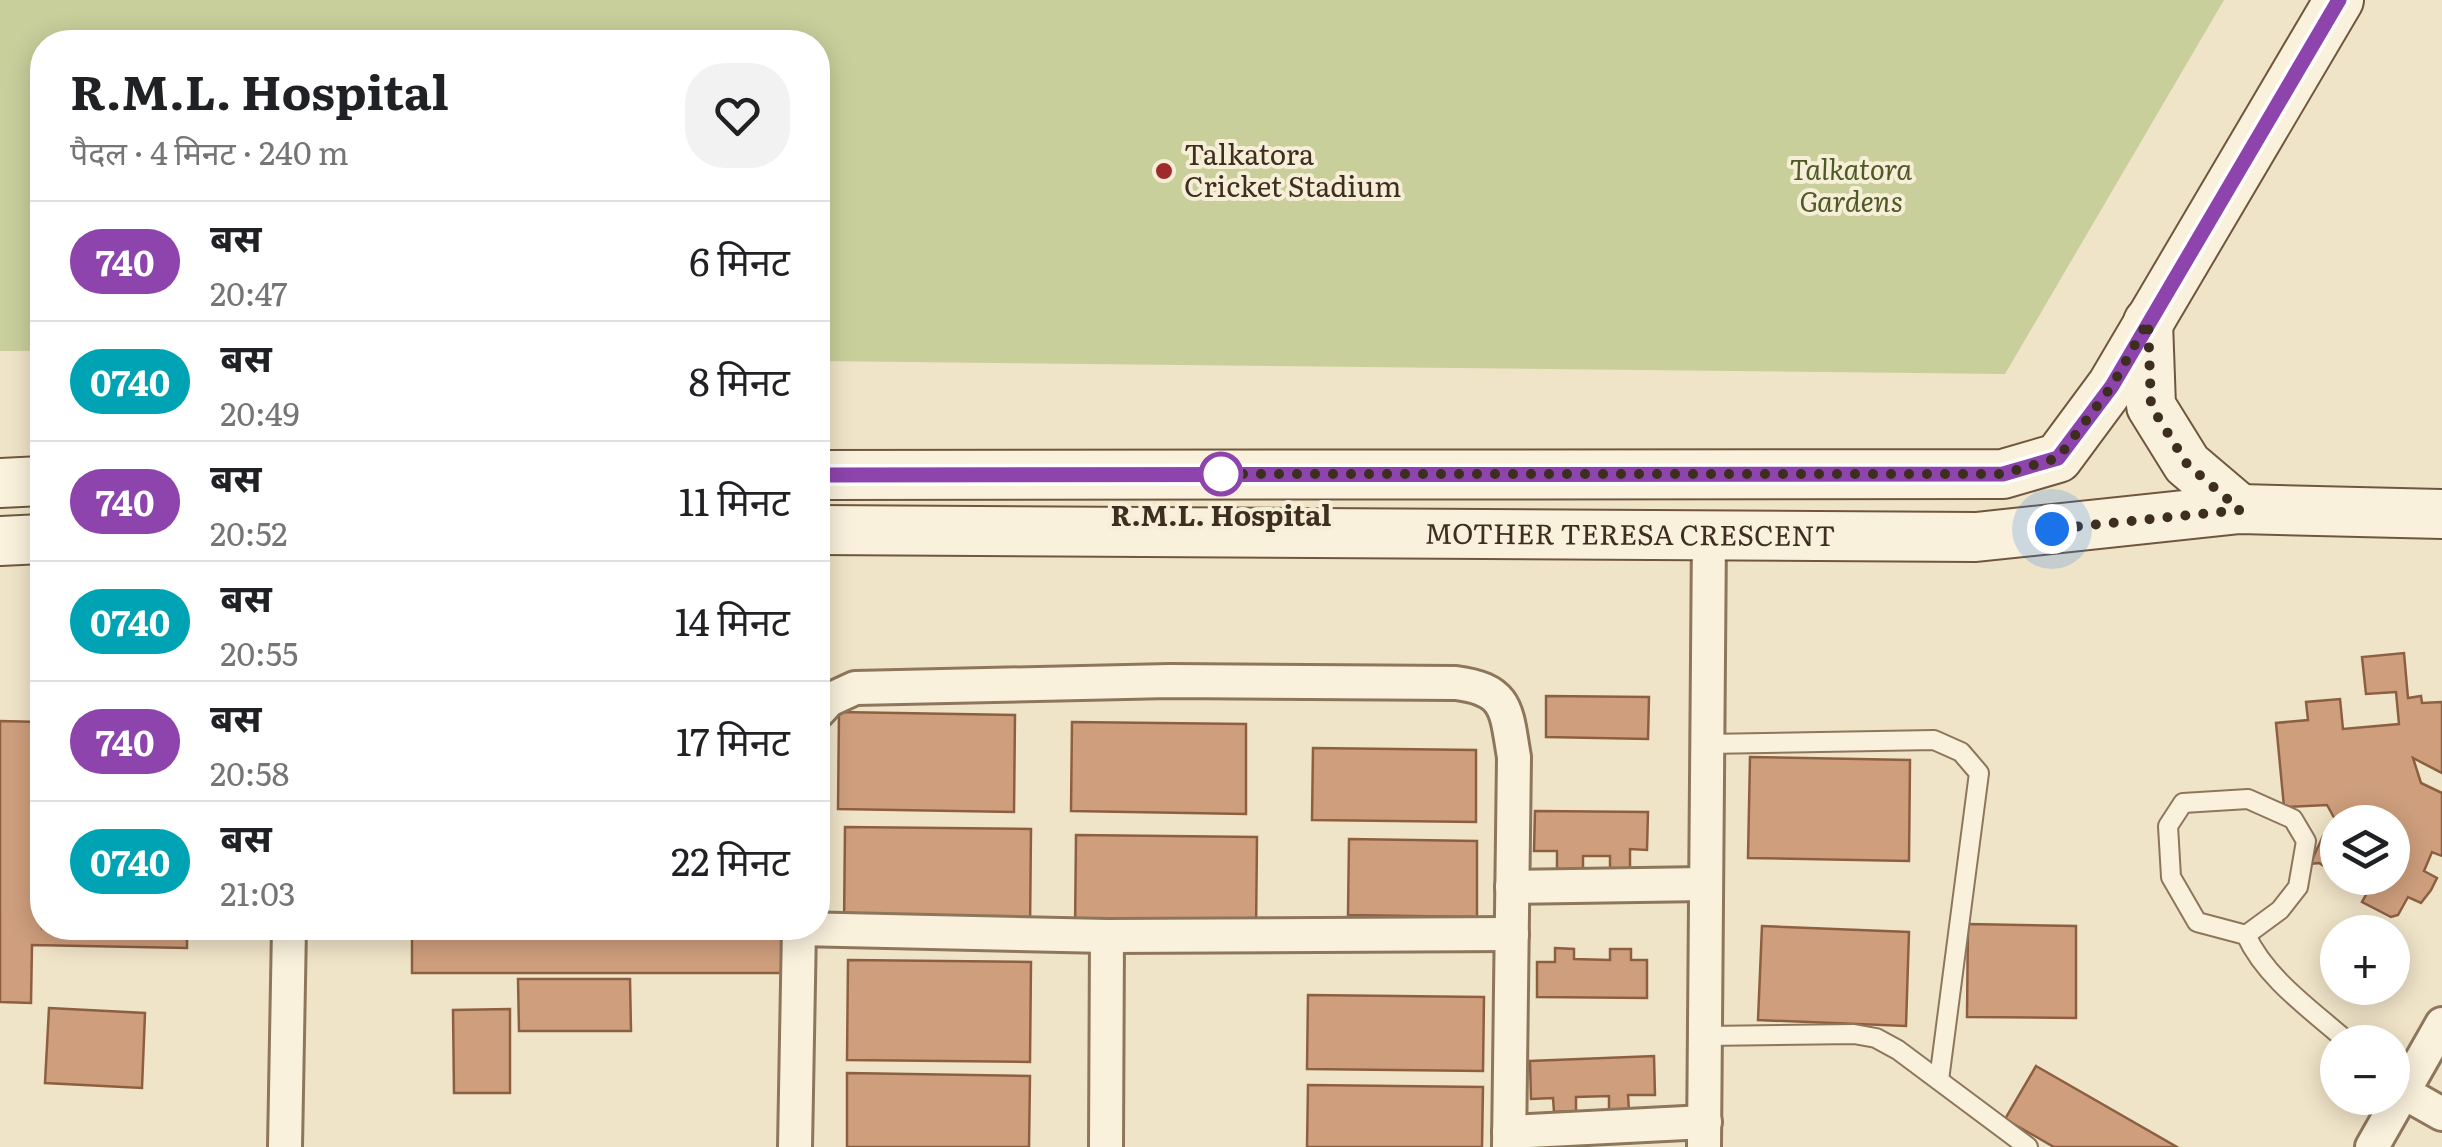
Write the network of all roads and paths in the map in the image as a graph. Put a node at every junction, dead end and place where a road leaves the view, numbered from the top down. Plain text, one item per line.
1 (2339, 0) edge
2 (2148, 321) junction
3 (830, 475) edge
4 (30, 482) edge
5 (0, 483) edge
6 (2240, 510) junction
7 (2442, 514) edge
8 (830, 530) edge
9 (1709, 535) junction
10 (30, 540) edge
11 (0, 541) edge
12 (830, 700) edge
13 (1706, 744) junction
14 (1706, 884) junction
15 (1512, 887) junction
16 (830, 929) edge
17 (1512, 934) junction
18 (2246, 935) junction
19 (1107, 936) junction
20 (289, 940) edge
21 (799, 940) edge
22 (2442, 1024) edge
23 (2329, 1025) edge
24 (1705, 1036) junction
25 (2410, 1070) edge
26 (1939, 1080) junction
27 (2410, 1094) edge
28 (2442, 1114) edge
29 (2386, 1115) edge
30 (1704, 1134) edge
31 (1509, 1140) edge
32 (286, 1147) edge
33 (794, 1147) edge
34 (1106, 1147) edge
35 (2028, 1147) edge
36 (2372, 1147) edge

1 - 2 main road
2 - 3 main road
2 - 6 main road
4 - 5 main road
6 - 7 main road, MOTHER TERESA CRESCENT
6 - 9 main road, MOTHER TERESA CRESCENT
8 - 9 main road, MOTHER TERESA CRESCENT
9 - 13 street
10 - 11 main road
12 - 15 street
13 - 14 street
13 - 26 lane
14 - 15 street
14 - 24 street
15 - 17 street
16 - 19 street
17 - 19 street
17 - 31 street
18 - 18 lane
18 - 23 lane
19 - 34 street
20 - 32 street
21 - 33 street
22 - 25 street
24 - 26 lane
24 - 30 street
26 - 35 lane
27 - 28 street
29 - 36 street
30 - 31 street

